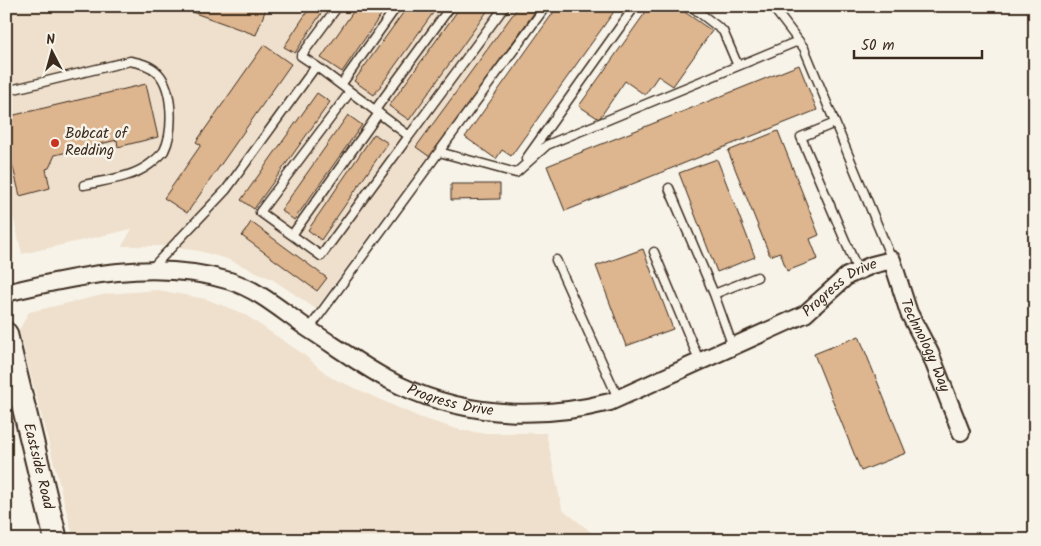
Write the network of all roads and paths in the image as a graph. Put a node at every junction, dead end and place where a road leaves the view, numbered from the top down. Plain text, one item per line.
1 (338, 6) edge
2 (397, 6) edge
3 (451, 6) edge
4 (505, 6) edge
5 (546, 6) edge
6 (635, 6) edge
7 (691, 6) edge
8 (772, 6) edge
9 (798, 41) junction
10 (316, 66) junction
11 (738, 66) junction
12 (340, 84) junction
13 (6, 91) edge
14 (350, 92) junction
15 (377, 112) junction
16 (835, 123) junction
17 (409, 136) junction
18 (439, 152) junction
19 (516, 173) junction
20 (84, 185) dead end
21 (669, 188) dead end
22 (292, 236) junction
23 (654, 252) dead end
24 (556, 260) dead end
25 (892, 260) junction
26 (150, 270) junction
27 (858, 271) junction
28 (757, 277) dead end
29 (6, 293) edge
30 (714, 294) junction
31 (309, 329) junction
32 (6, 334) edge
33 (733, 347) junction
34 (700, 360) junction
35 (618, 398) junction
36 (961, 432) dead end
37 (56, 540) edge

1 - 10 lane
2 - 12 lane
3 - 15 lane
4 - 17 lane
5 - 18 lane
6 - 19 lane
7 - 11 lane
8 - 9 lane
9 - 11 lane
9 - 16 lane
10 - 12 lane
10 - 26 lane
11 - 19 lane
12 - 14 lane
13 - 20 lane
14 - 15 lane
14 - 22 lane
15 - 17 lane
15 - 22 lane
16 - 25 lane
16 - 27 lane
17 - 22 lane
18 - 19 lane
18 - 31 lane
21 - 30 lane
23 - 34 lane
24 - 35 lane
25 - 27 street, Progress Drive
25 - 36 street, Technology Way
26 - 29 street, Progress Drive
26 - 31 street, Progress Drive
27 - 33 street, Progress Drive
28 - 30 lane
30 - 33 lane
31 - 35 street, Progress Drive
32 - 37 street, Eastside Road
33 - 34 street, Progress Drive
34 - 35 street, Progress Drive

